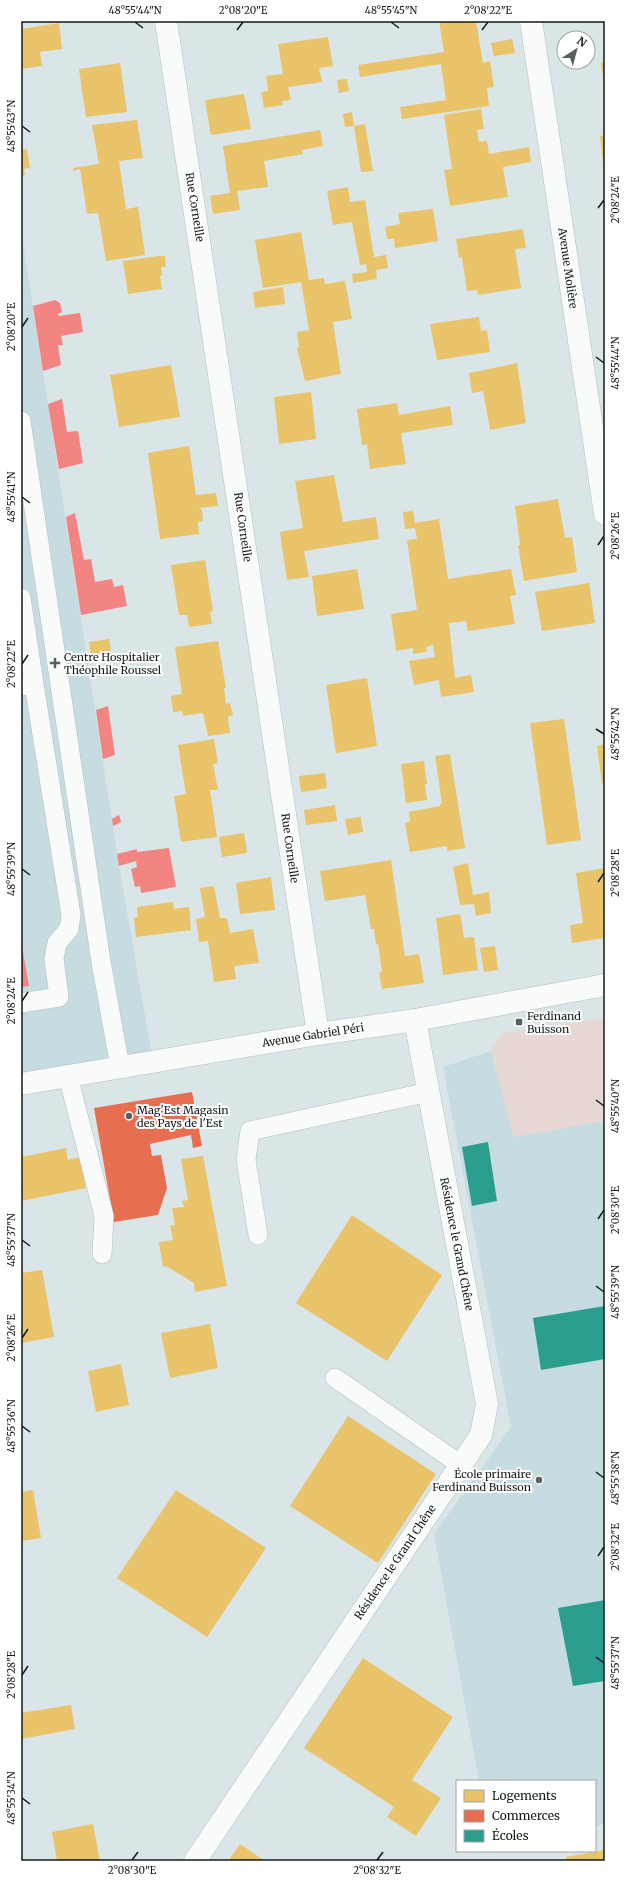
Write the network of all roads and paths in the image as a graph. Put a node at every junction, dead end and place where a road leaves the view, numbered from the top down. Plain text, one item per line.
1 (166, 21) edge
2 (531, 21) edge
3 (21, 421) edge
4 (605, 514) edge
5 (21, 598) edge
6 (28, 685) edge
7 (605, 985) edge
8 (21, 1003) edge
9 (415, 1020) junction
10 (318, 1034) junction
11 (120, 1067) junction
12 (68, 1076) junction
13 (21, 1084) edge
14 (429, 1092) junction
15 (258, 1235) dead end
16 (102, 1254) dead end
17 (335, 1378) dead end
18 (461, 1465) junction
19 (194, 1861) edge

1 - 10 street, Rue Corneille
2 - 4 street, Avenue Molière
3 - 11 lane
5 - 6 lane
6 - 8 lane
7 - 9 street, Avenue Gabriel Péri
9 - 10 street, Avenue Gabriel Péri
9 - 14 street, Résidence le Grand Chêne
10 - 11 street, Avenue Gabriel Péri
11 - 12 street, Avenue Gabriel Péri
12 - 13 street, Avenue Gabriel Péri
12 - 16 lane
14 - 15 lane
14 - 18 street, Résidence le Grand Chêne
17 - 18 lane
18 - 19 street, Résidence le Grand Chêne

